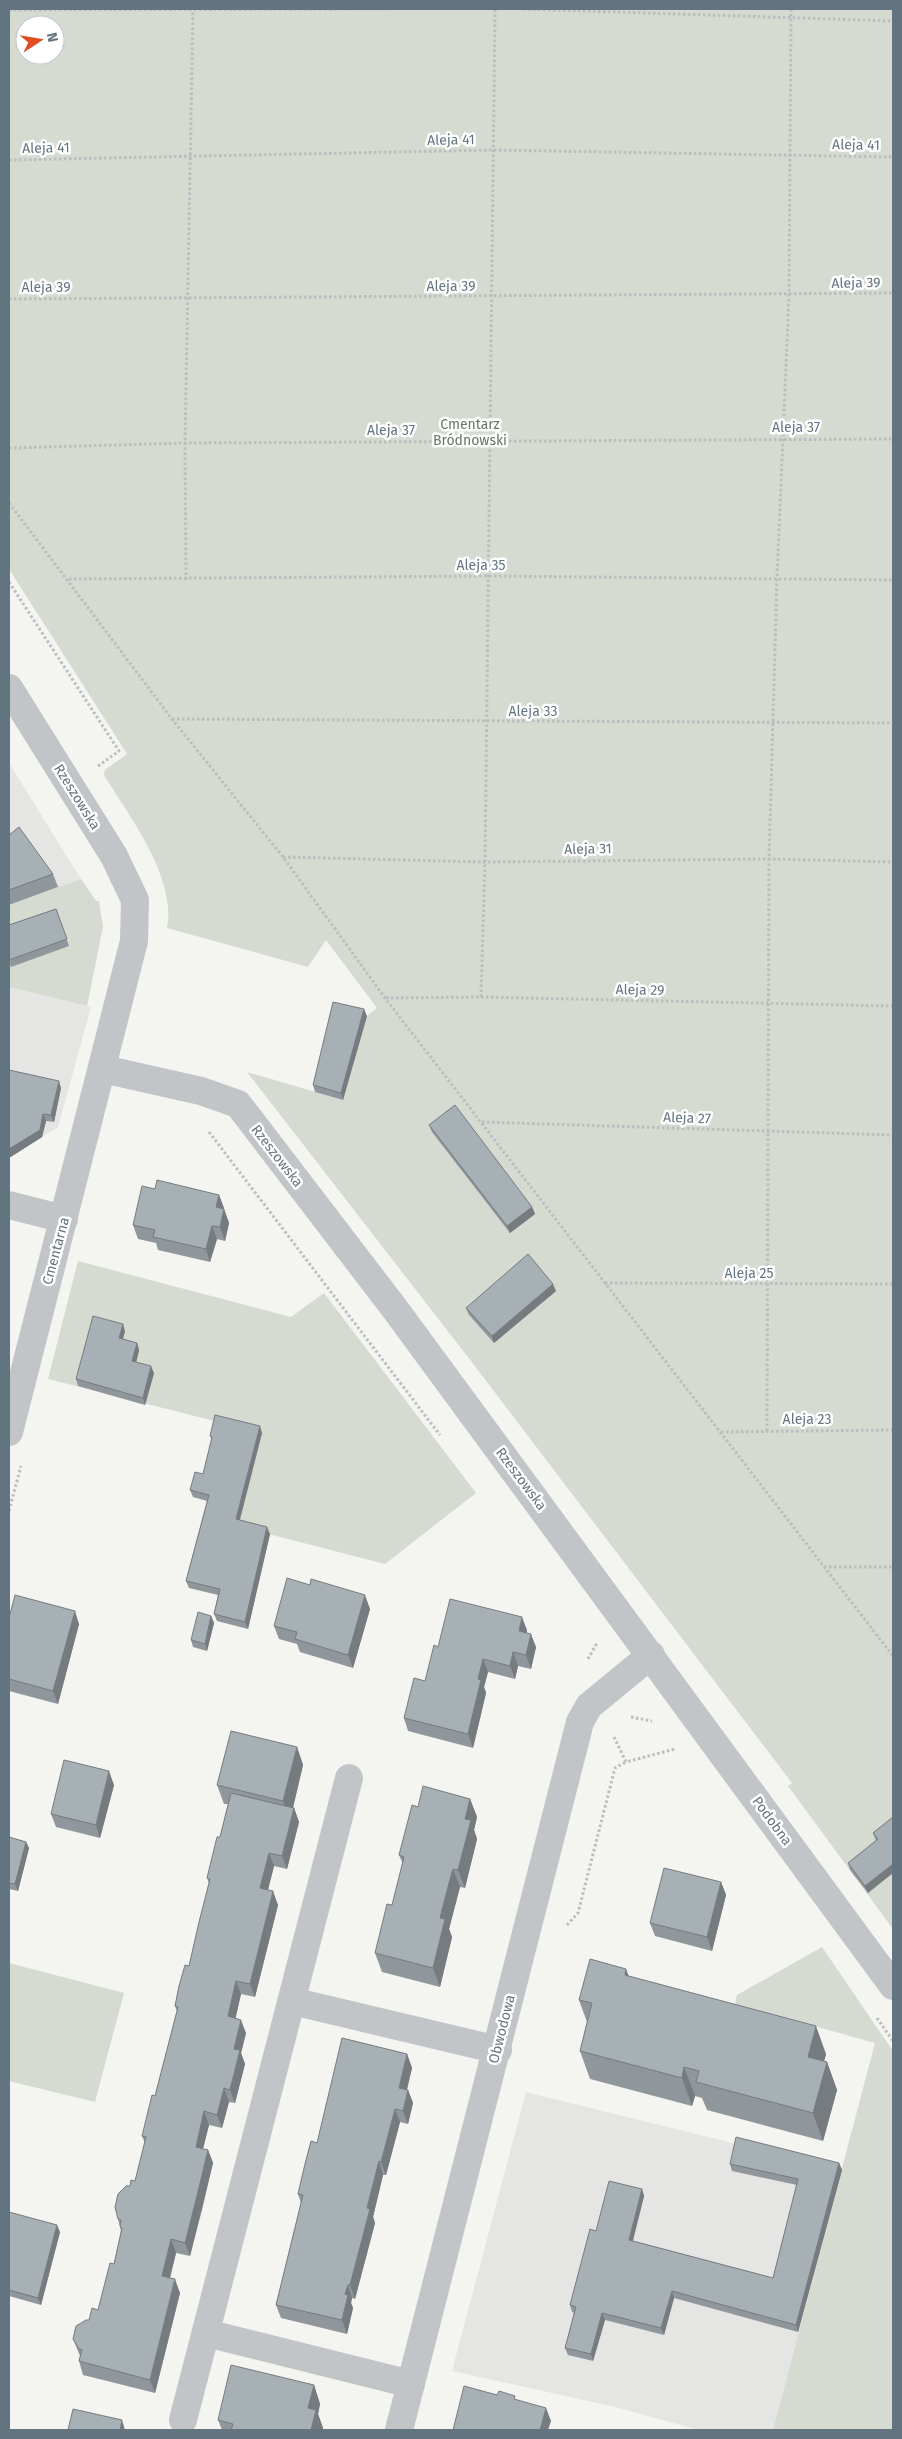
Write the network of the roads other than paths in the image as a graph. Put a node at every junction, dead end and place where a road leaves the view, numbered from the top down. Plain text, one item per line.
1 (9, 688) edge
2 (103, 1069) junction
3 (9, 1204) edge
4 (64, 1219) junction
5 (9, 1432) edge
6 (651, 1655) junction
7 (349, 1778) dead end
8 (893, 1986) edge
9 (292, 2001) junction
10 (498, 2050) junction
11 (206, 2333) junction
12 (410, 2384) junction
13 (183, 2420) dead end
14 (399, 2430) edge

1 - 2 street, Rzeszowska
2 - 4 street, Cmentarna
2 - 6 street, Rzeszowska
3 - 4 street
4 - 5 street, Cmentarna
6 - 8 street, Podobna
6 - 10 street, Obwodowa
7 - 9 street
9 - 10 street
9 - 11 street
10 - 12 street, Obwodowa
11 - 12 street
11 - 13 street
12 - 14 street, Obwodowa

